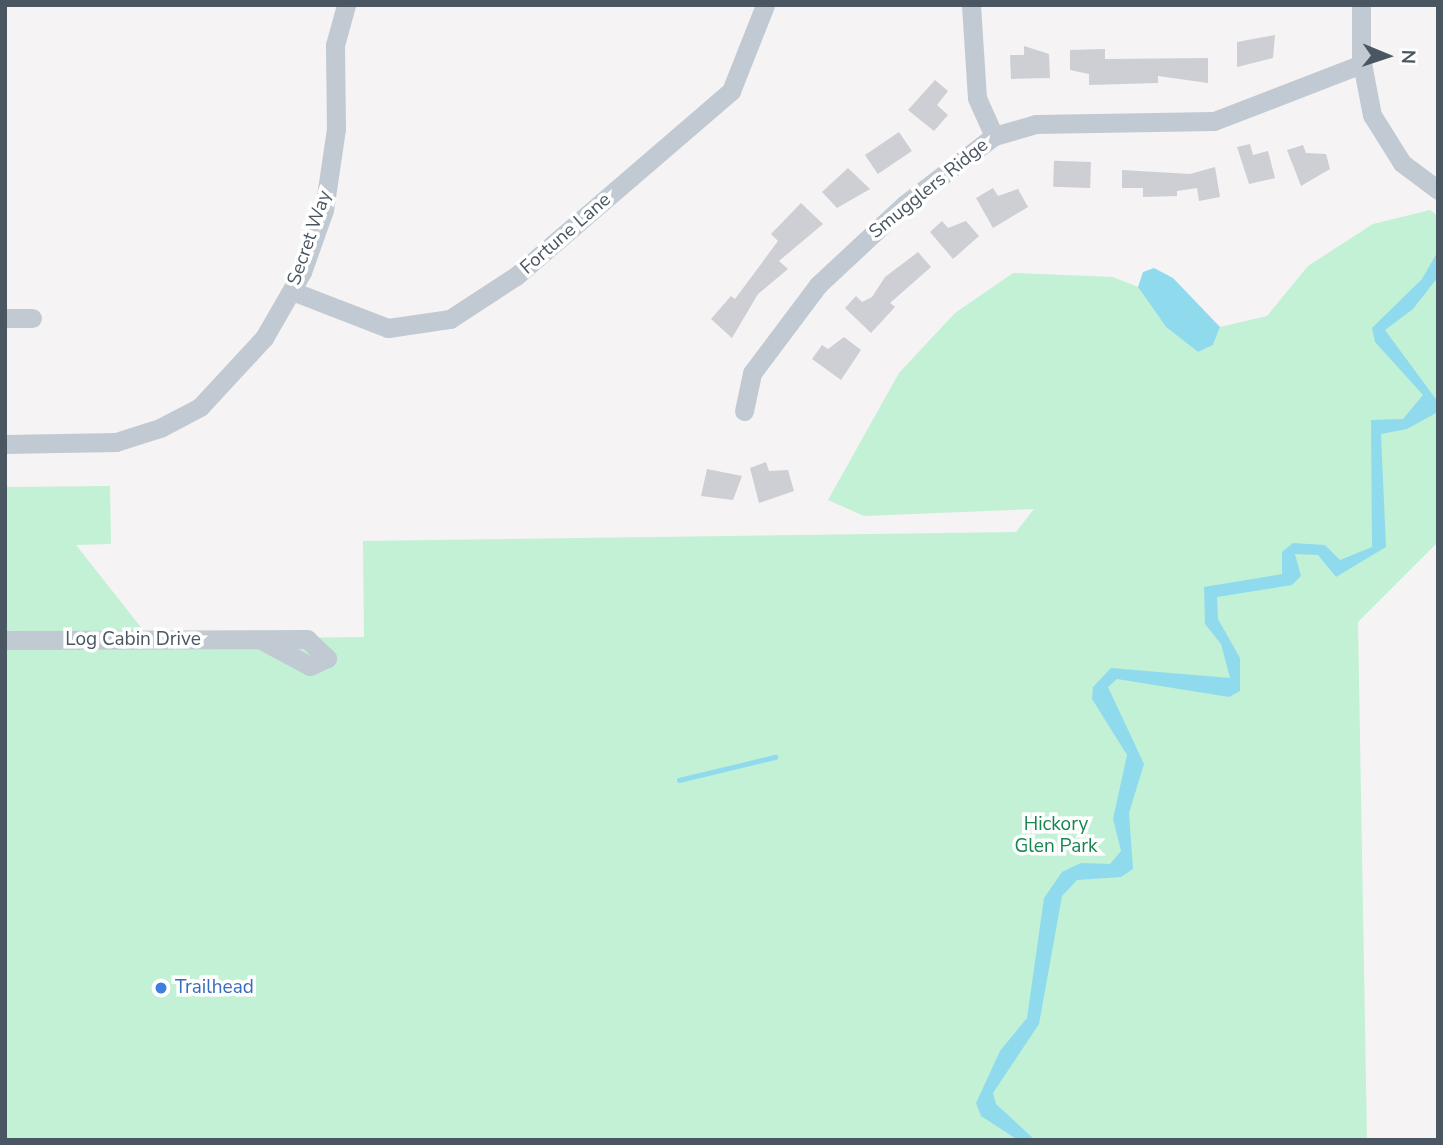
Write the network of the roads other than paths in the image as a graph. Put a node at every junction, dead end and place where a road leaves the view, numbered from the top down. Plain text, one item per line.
1 (346, 5) edge
2 (765, 5) edge
3 (971, 5) edge
4 (1361, 5) edge
5 (1362, 64) junction
6 (994, 136) junction
7 (1438, 190) edge
8 (292, 290) junction
9 (5, 318) edge
10 (32, 318) dead end
11 (744, 411) dead end
12 (5, 444) edge
13 (5, 640) edge
14 (261, 640) dead end

1 - 8 street, Secret Way
2 - 8 street, Fortune Lane
3 - 6 street
4 - 5 street
5 - 6 street, Smugglers Ridge
5 - 7 street
6 - 11 street, Smugglers Ridge
8 - 12 street, Secret Way
9 - 10 street
13 - 14 street, Log Cabin Drive

